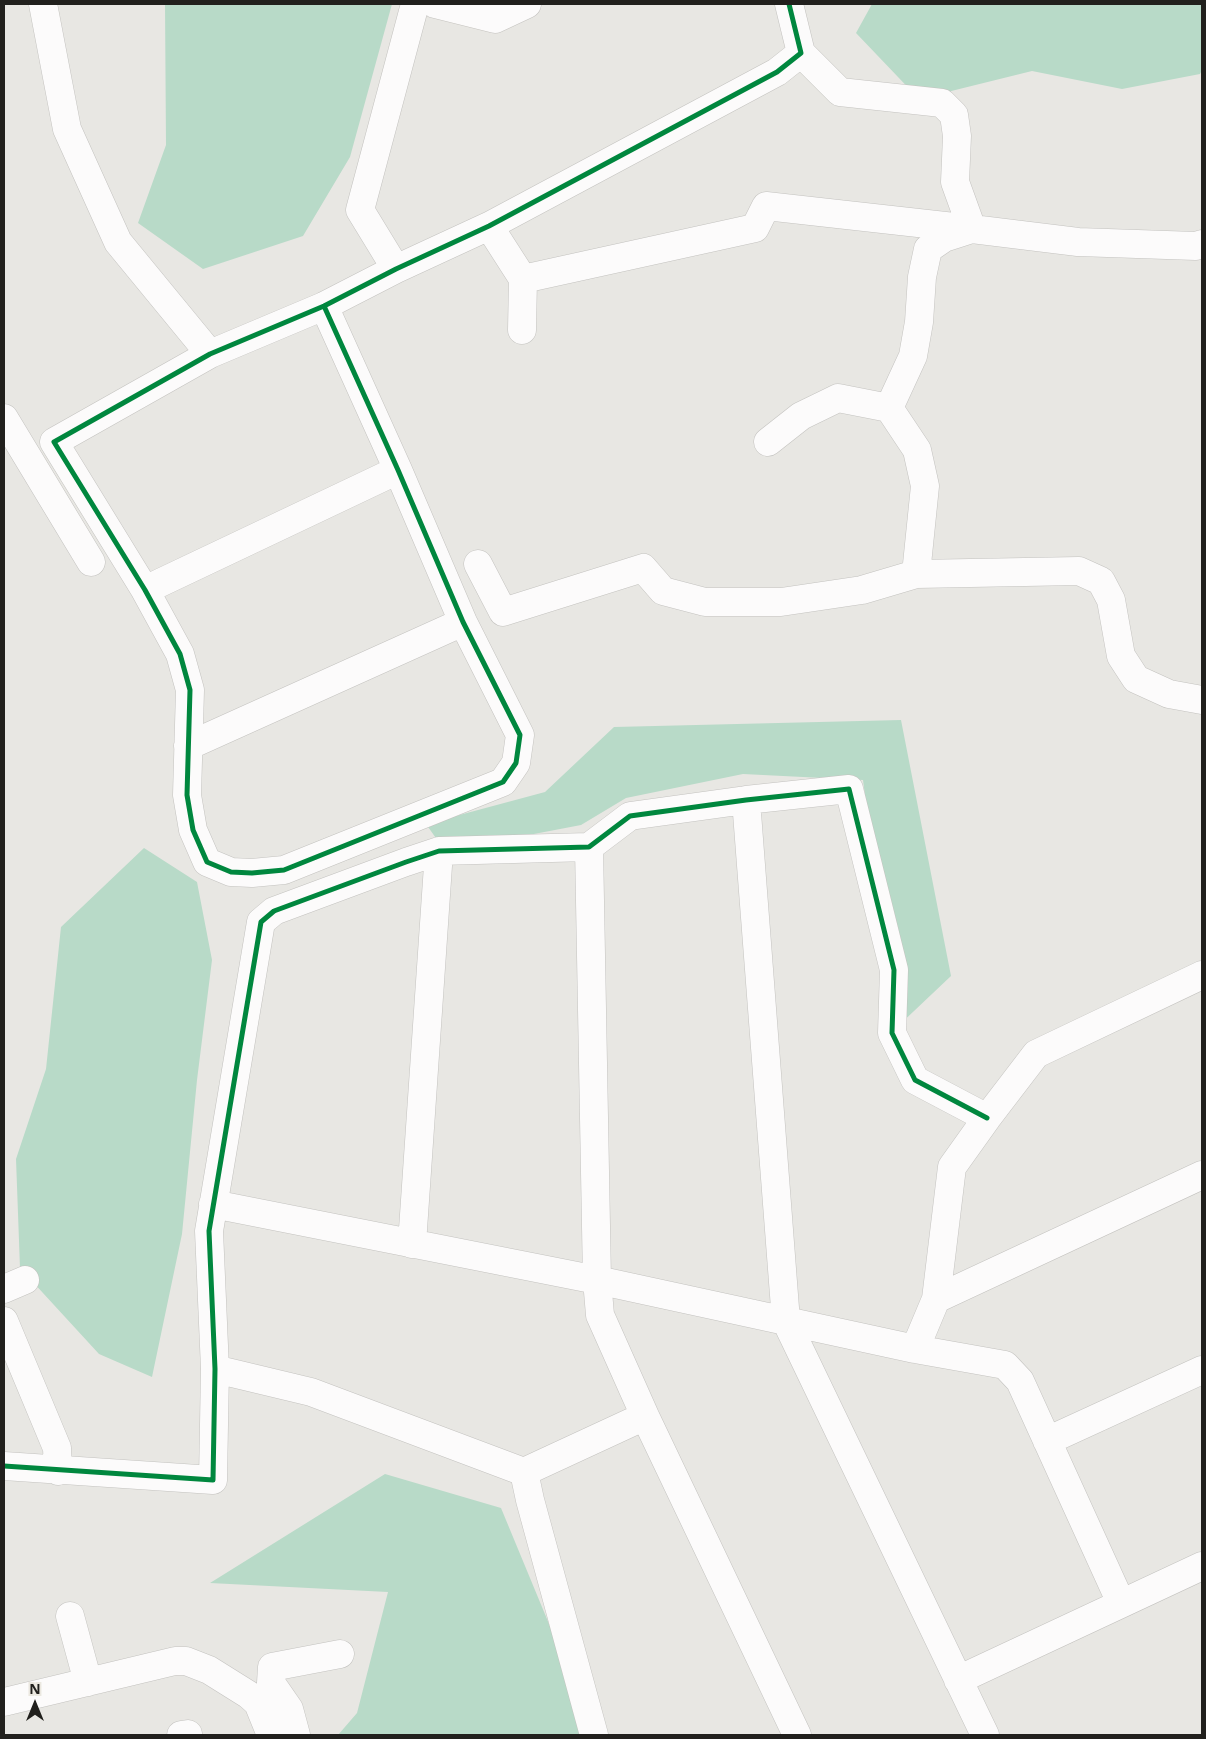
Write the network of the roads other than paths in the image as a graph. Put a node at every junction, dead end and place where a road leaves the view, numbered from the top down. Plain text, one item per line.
1 (415, 4) edge
2 (434, 4) edge
3 (526, 4) edge
4 (789, 4) edge
5 (48, 8) edge
6 (801, 53) junction
7 (489, 226) junction
8 (972, 229) junction
9 (1202, 244) edge
10 (396, 269) junction
11 (523, 279) junction
12 (324, 306) junction
13 (522, 330) dead end
14 (210, 354) junction
15 (889, 408) junction
16 (4, 418) edge
17 (768, 442) dead end
18 (398, 470) junction
19 (92, 562) dead end
20 (478, 564) dead end
21 (916, 574) junction
22 (146, 590) junction
23 (463, 622) junction
24 (1202, 700) edge
25 (188, 746) junction
26 (746, 800) junction
27 (589, 847) junction
28 (439, 851) junction
29 (1202, 975) edge
30 (987, 1118) junction
31 (1202, 1175) edge
32 (213, 1204) junction
33 (412, 1244) junction
34 (597, 1280) junction
35 (936, 1299) junction
36 (4, 1320) edge
37 (786, 1321) junction
38 (915, 1349) junction
39 (214, 1369) junction
40 (1202, 1370) edge
41 (645, 1416) junction
42 (1047, 1441) junction
43 (4, 1466) edge
44 (58, 1471) junction
45 (524, 1472) junction
46 (1202, 1566) edge
47 (1122, 1604) junction
48 (70, 1616) dead end
49 (340, 1654) dead end
50 (958, 1680) junction
51 (88, 1682) junction
52 (4, 1702) edge
53 (271, 1735) edge
54 (296, 1735) edge
55 (594, 1735) edge
56 (797, 1735) edge
57 (985, 1735) edge

1 - 10 street
2 - 3 street
4 - 6 street
5 - 14 street
6 - 7 street
6 - 8 street
7 - 10 street
7 - 11 street
8 - 9 street
8 - 11 street
8 - 15 street
10 - 12 street
11 - 13 street
12 - 14 street
12 - 18 street
14 - 22 street
15 - 17 street
15 - 21 street
16 - 19 street
18 - 22 street
18 - 23 street
20 - 21 street
21 - 24 street
22 - 25 street
23 - 25 street
23 - 25 street
26 - 27 street
26 - 30 street
26 - 37 street
27 - 28 street
27 - 34 street
28 - 32 street
28 - 33 street
29 - 30 street
30 - 35 street
31 - 35 street
32 - 33 street
32 - 39 street
33 - 34 street
34 - 37 street
34 - 41 street
35 - 38 street
36 - 44 street
37 - 38 street
37 - 50 street
38 - 42 street
39 - 44 street
39 - 45 street
40 - 42 street
41 - 45 street
41 - 56 street
42 - 47 street
43 - 44 street
45 - 55 street
46 - 47 street
47 - 50 street
48 - 51 street
49 - 54 street
50 - 57 street
51 - 52 street
51 - 53 street

